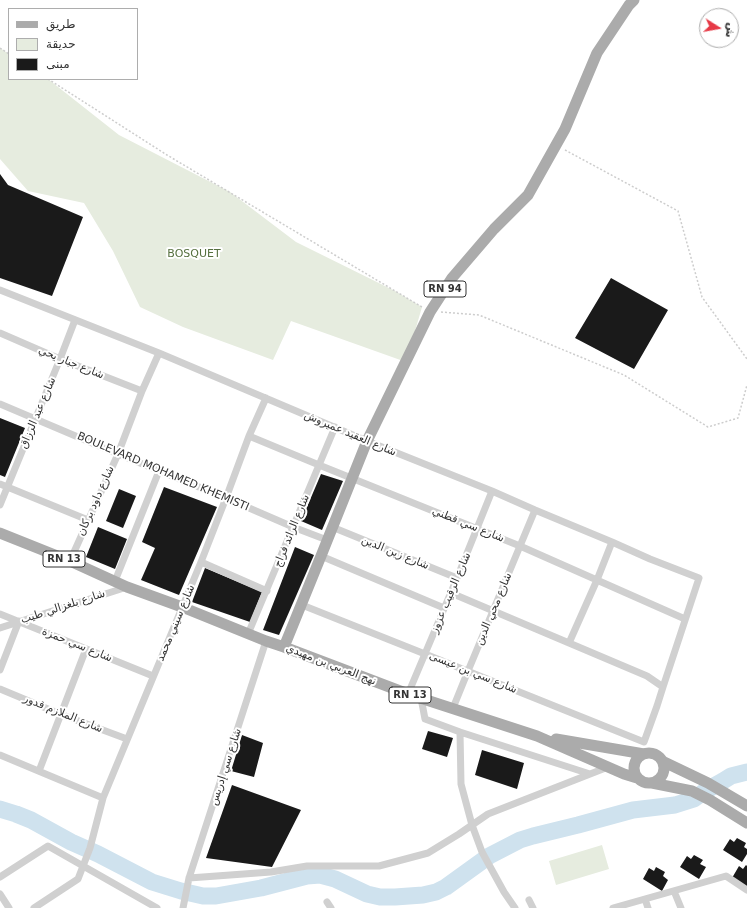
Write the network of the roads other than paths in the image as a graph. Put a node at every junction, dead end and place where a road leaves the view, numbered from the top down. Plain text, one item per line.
1 (634, 0) edge
2 (0, 290) edge
3 (75, 320) junction
4 (0, 333) edge
5 (159, 353) junction
6 (60, 359) junction
7 (142, 392) junction
8 (266, 398) junction
9 (0, 404) edge
10 (35, 418) junction
11 (335, 428) junction
12 (249, 436) junction
13 (367, 441) junction
14 (118, 454) junction
15 (319, 465) junction
16 (159, 471) junction
17 (351, 478) junction
18 (3, 486) edge
19 (492, 491) junction
20 (226, 498) junction
21 (0, 505) edge
22 (535, 510) junction
23 (88, 520) junction
24 (293, 527) junction
25 (332, 527) junction
26 (477, 529) junction
27 (1, 536) edge
28 (328, 540) junction
29 (612, 542) junction
30 (520, 546) junction
31 (321, 556) junction
32 (70, 561) junction
33 (201, 562) junction
34 (457, 578) junction
35 (597, 580) junction
36 (116, 581) junction
37 (127, 586) junction
38 (267, 591) junction
39 (451, 593) junction
40 (302, 605) junction
41 (182, 607) junction
42 (444, 608) junction
43 (493, 611) junction
44 (0, 614) edge
45 (686, 619) junction
46 (19, 621) junction
47 (0, 628) edge
48 (248, 634) junction
49 (266, 641) junction
50 (569, 643) junction
51 (284, 647) junction
52 (86, 649) junction
53 (425, 654) junction
54 (0, 670) edge
55 (468, 671) junction
56 (153, 676) junction
57 (663, 687) junction
58 (0, 688) edge
59 (408, 694) junction
60 (421, 698) junction
61 (453, 708) junction
62 (60, 714) junction
63 (460, 732) junction
64 (537, 736) junction
65 (127, 739) junction
66 (644, 754) junction
67 (0, 755) edge
68 (662, 761) junction
69 (608, 767) junction
70 (39, 771) junction
71 (590, 774) junction
72 (637, 778) junction
73 (652, 783) junction
74 (103, 798) junction
75 (747, 806) edge
76 (747, 823) edge
77 (472, 825) junction
78 (82, 867) junction
79 (0, 877) edge
80 (189, 878) junction
81 (747, 890) edge
82 (674, 891) junction
83 (0, 894) edge
84 (644, 899) junction
85 (528, 900) dead end
86 (9, 908) edge
87 (34, 908) edge
88 (157, 908) edge
89 (183, 908) edge
90 (515, 908) edge
91 (533, 908) edge
92 (613, 908) edge
93 (648, 908) edge
94 (681, 908) edge

1 - 13 main road, RN 94
2 - 3 street, شارع العقيد عميروش
3 - 5 street, شارع العقيد عميروش
3 - 6 street, شارع عبد الرزاق
4 - 6 street, شارع جبار يحي
5 - 7 street, شارع داود بركان
5 - 8 street, شارع العقيد عميروش
6 - 7 street, شارع جبار يحي
6 - 10 street, شارع عبد الرزاق
7 - 14 street, شارع داود بركان
8 - 11 street, شارع العقيد عميروش
8 - 12 street, شارع سيني محمد
9 - 10 street, BOULEVARD MOHAMED KHEMISTI
10 - 14 street, BOULEVARD MOHAMED KHEMISTI
10 - 18 street, شارع عبد الرزاق
11 - 13 street, شارع العقيد عميروش
11 - 15 street, شارع الرائد فراج
12 - 15 street, شارع سي قطني
12 - 20 street, شارع سيني محمد
13 - 17 main road, RN 94
13 - 19 street, شارع العقيد عميروش
14 - 16 street, BOULEVARD MOHAMED KHEMISTI
14 - 23 street, شارع داود بركان
15 - 17 street, شارع سي قطني
15 - 24 street, شارع الرائد فراج
16 - 20 street, BOULEVARD MOHAMED KHEMISTI
16 - 36 street
17 - 25 main road, RN 94
17 - 26 street, شارع سي قطني
18 - 21 street, شارع عبد الرزاق
18 - 23 street
19 - 22 street, شارع العقيد عميروش
19 - 26 street, شارع الرقيب عزوز
20 - 24 street, BOULEVARD MOHAMED KHEMISTI
20 - 33 street, شارع سيني محمد
22 - 29 street, شارع العقيد عميروش
22 - 30 street, شارع محي الدين
23 - 32 street, شارع داود بركان
24 - 28 street, BOULEVARD MOHAMED KHEMISTI
24 - 38 street, شارع الرائد فراج
25 - 28 main road, RN 94
25 - 34 street, شارع زين الدين
26 - 30 street, شارع سي قطني
26 - 34 street, شارع الرقيب عزوز
27 - 32 main road, RN 13
28 - 31 main road, RN 94
29 - 35 street
29 - 45 street, شارع العقيد عميروش
30 - 35 street, شارع سي قطني
30 - 43 street, شارع محي الدين
31 - 40 main road, RN 94
31 - 42 street
32 - 36 main road, RN 13
33 - 38 street
33 - 41 street, شارع سيني محمد
34 - 39 street, شارع الرقيب عزوز
35 - 45 street, شارع سي قطني
35 - 50 street
36 - 37 main road, RN 13
37 - 41 main road, نهج العربي بن مهيدي / RN 13
37 - 46 street, شارع بلغزالي طيب
38 - 48 street, شارع الرائد فراج
39 - 42 street, شارع الرقيب عزوز
39 - 43 street
40 - 51 main road, RN 94
40 - 53 street, شارع سي بن عيسى
41 - 48 main road, نهج العربي بن مهيدي / RN 13
41 - 56 street, شارع سيني محمد
42 - 53 street, شارع الرقيب عزوز
43 - 50 street
43 - 55 street, شارع محي الدين
44 - 46 street, شارع سي حمزة
45 - 57 street
46 - 47 street, شارع بلغزالي طيب
46 - 52 street, شارع سي حمزة
46 - 54 street
48 - 49 main road, نهج العربي بن مهيدي / RN 13
49 - 51 main road, نهج العربي بن مهيدي / RN 13
49 - 80 street, شارع سي إدريس
50 - 57 street
51 - 59 main road, نهج العربي بن مهيدي / RN 13
52 - 56 street, شارع سي حمزة
52 - 62 street
53 - 55 street, شارع سي بن عيسى
53 - 59 street, شارع الرقيب عزوز
55 - 57 street, شارع سي بن عيسى
55 - 61 street, شارع محي الدين
56 - 65 street, شارع سيني محمد
58 - 62 street, شارع الملازم قدور
59 - 60 main road, نهج العربي بن مهيدي / RN 13
60 - 61 main road, نهج العربي بن مهيدي / RN 13
60 - 63 street
61 - 64 main road, نهج العربي بن مهيدي / RN 13
62 - 65 street, شارع الملازم قدور
62 - 70 street
63 - 71 street
63 - 77 street
64 - 66 main road, RN 13
64 - 69 main road, RN 13
65 - 74 street, شارع سيني محمد
66 - 68 main road
66 - 72 main road
67 - 70 street
68 - 73 main road
68 - 75 main road
69 - 71 street
69 - 72 main road, RN 13
70 - 74 street
71 - 77 street
72 - 73 main road
73 - 76 main road
74 - 78 street, شارع سيني محمد
77 - 80 street
77 - 90 street
78 - 79 street
78 - 87 street, شارع سيني محمد
78 - 88 street
80 - 89 street, شارع سي إدريس
81 - 82 street
82 - 84 street
82 - 94 street
83 - 86 street
84 - 92 street
84 - 93 street
85 - 91 street

